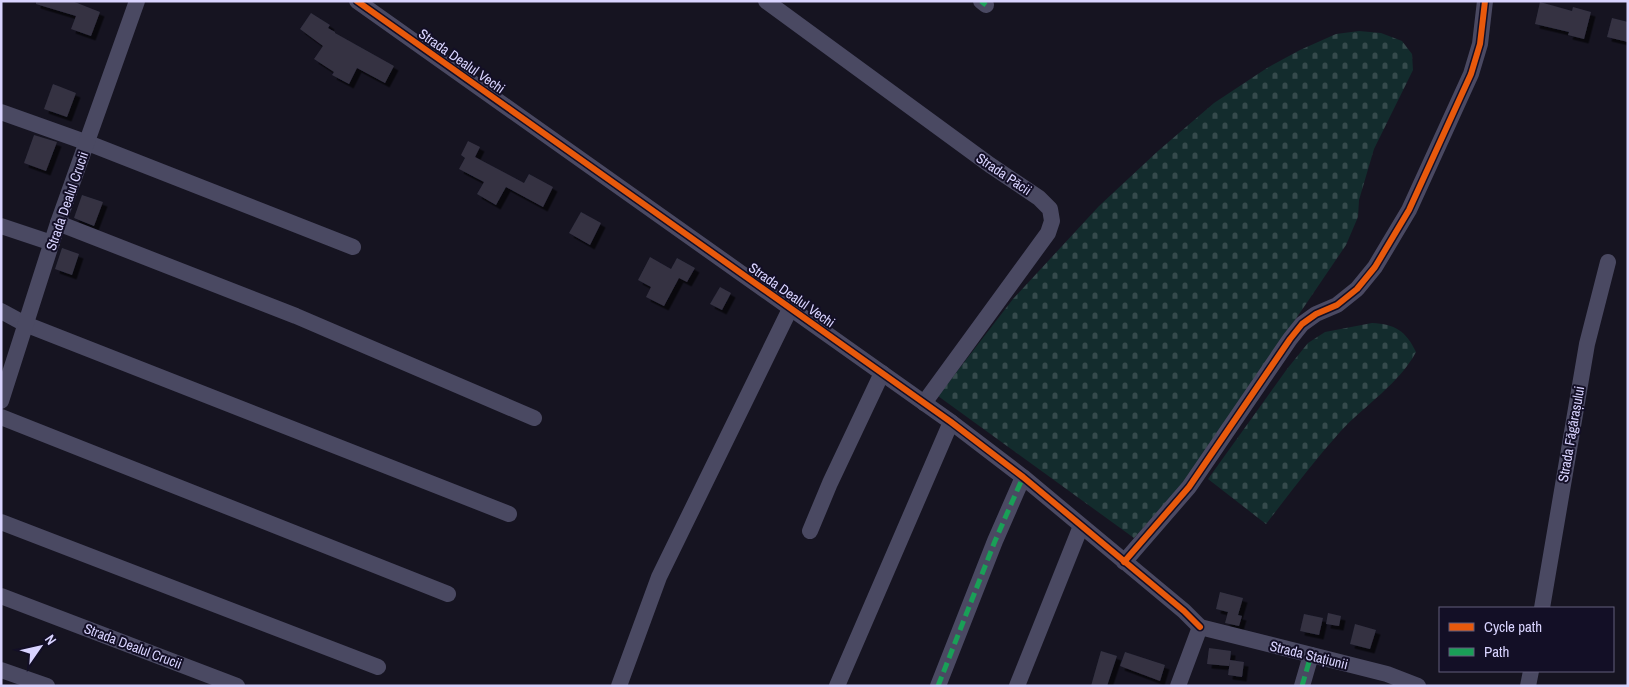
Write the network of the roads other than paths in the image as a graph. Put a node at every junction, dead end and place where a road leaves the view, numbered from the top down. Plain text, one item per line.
1 (137, 1) edge
2 (357, 1) edge
3 (766, 1) edge
4 (1485, 1) edge
5 (1, 112) edge
6 (88, 144) junction
7 (58, 224) junction
8 (1, 226) edge
9 (52, 243) junction
10 (353, 246) dead end
11 (1608, 262) dead end
12 (790, 309) junction
13 (1, 311) edge
14 (25, 324) junction
15 (882, 373) junction
16 (1, 401) edge
17 (924, 402) junction
18 (1, 417) edge
19 (534, 418) dead end
20 (951, 422) junction
21 (1024, 477) junction
22 (509, 514) dead end
23 (1, 522) edge
24 (1081, 526) junction
25 (810, 531) dead end
26 (1124, 562) junction
27 (448, 594) dead end
28 (1, 596) edge
29 (1542, 607) edge
30 (1200, 627) junction
31 (1311, 655) junction
32 (378, 667) dead end
33 (1, 670) edge
34 (1531, 672) edge
35 (1385, 680) edge
36 (47, 686) edge
37 (237, 686) edge
38 (619, 686) edge
39 (838, 686) edge
40 (938, 686) edge
41 (1017, 686) edge
42 (1178, 686) edge
43 (1302, 686) edge
44 (1418, 686) edge
45 (1528, 686) edge

1 - 6 street, Strada Dealul Crucii
2 - 12 street, Strada Dealul Vechi
3 - 17 street, Strada Păcii
4 - 26 street
5 - 6 street
6 - 7 street, Strada Dealul Crucii
6 - 10 street
7 - 9 street, Strada Dealul Crucii
7 - 19 street
8 - 9 street
9 - 14 street, Strada Dealul Crucii
11 - 29 street, Strada Făgărașului
12 - 15 street, Strada Dealul Vechi
12 - 38 street
13 - 14 street
14 - 16 street, Strada Dealul Crucii
14 - 22 street
15 - 17 street, Strada Dealul Vechi
15 - 25 street
17 - 20 street, Strada Dealul Vechi
18 - 27 street
20 - 21 street, Strada Dealul Vechi
20 - 39 street
21 - 24 street, Strada Dealul Vechi
21 - 40 street
23 - 32 street
24 - 26 street, Strada Dealul Vechi
24 - 41 street
26 - 30 street, Strada Dealul Vechi
28 - 37 street, Strada Dealul Crucii
30 - 31 street, Strada Stațiunii
30 - 42 street
31 - 35 street, Strada Stațiunii
31 - 43 street
33 - 36 street
34 - 45 street
35 - 44 street, Strada Stațiunii

